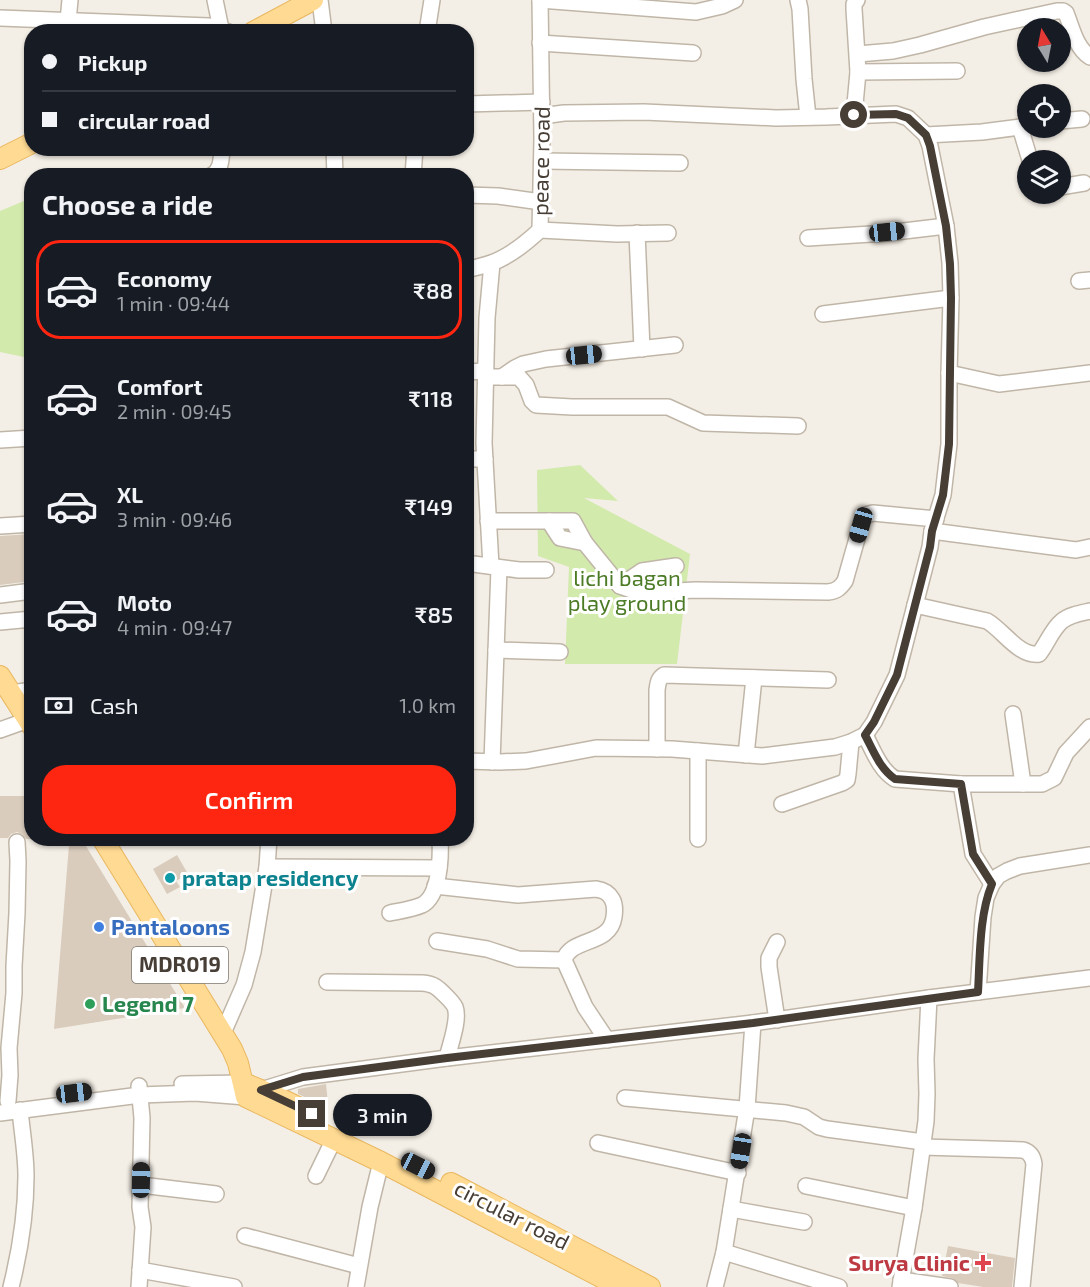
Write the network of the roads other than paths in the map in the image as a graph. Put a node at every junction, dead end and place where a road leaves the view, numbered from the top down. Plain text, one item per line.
1 (70, 0) edge
2 (215, 0) edge
3 (313, 0) edge
4 (321, 0) edge
5 (432, 0) edge
6 (540, 0) edge
7 (735, 0) edge
8 (798, 0) edge
9 (857, 0) edge
10 (0, 18) edge
11 (68, 21) junction
12 (153, 24) edge
13 (223, 24) edge
14 (268, 24) edge
15 (323, 24) edge
16 (429, 24) edge
17 (540, 43) junction
18 (1088, 52) edge
19 (693, 54) dead end
20 (858, 54) junction
21 (957, 71) dead end
22 (858, 72) junction
23 (474, 105) edge
24 (542, 109) junction
25 (854, 115) junction
26 (808, 117) junction
27 (1082, 118) dead end
28 (1071, 120) edge
29 (1017, 127) edge
30 (926, 135) junction
31 (24, 147) edge
32 (0, 159) edge
33 (542, 161) junction
34 (680, 163) dead end
35 (1084, 183) dead end
36 (1071, 185) edge
37 (474, 195) edge
38 (540, 202) junction
39 (946, 226) junction
40 (540, 230) junction
41 (637, 233) junction
42 (668, 233) dead end
43 (808, 238) dead end
44 (492, 263) junction
45 (474, 268) edge
46 (951, 298) junction
47 (824, 314) dead end
48 (675, 345) dead end
49 (642, 349) junction
50 (474, 373) edge
51 (949, 373) junction
52 (1090, 373) edge
53 (485, 374) junction
54 (502, 377) junction
55 (798, 426) dead end
56 (24, 438) edge
57 (0, 440) edge
58 (24, 444) edge
59 (0, 445) edge
60 (474, 459) edge
61 (485, 459) junction
62 (488, 521) junction
63 (24, 524) edge
64 (934, 525) junction
65 (0, 526) edge
66 (1090, 547) edge
67 (474, 564) edge
68 (676, 566) dead end
69 (495, 567) junction
70 (546, 570) dead end
71 (621, 586) junction
72 (24, 592) edge
73 (0, 595) edge
74 (915, 605) junction
75 (1090, 611) edge
76 (24, 620) edge
77 (0, 622) edge
78 (496, 650) junction
79 (560, 652) dead end
80 (0, 676) edge
81 (754, 678) junction
82 (828, 680) dead end
83 (24, 691) edge
84 (12, 693) junction
85 (24, 713) edge
86 (1013, 714) dead end
87 (24, 724) edge
88 (1090, 727) edge
89 (0, 730) edge
90 (865, 735) junction
91 (850, 742) junction
92 (657, 749) junction
93 (698, 751) junction
94 (746, 755) junction
95 (474, 761) edge
96 (492, 762) junction
97 (961, 784) junction
98 (1023, 784) junction
99 (782, 804) dead end
100 (698, 839) dead end
101 (17, 842) dead end
102 (107, 846) edge
103 (268, 846) edge
104 (440, 846) edge
105 (1090, 855) edge
106 (267, 867) junction
107 (439, 868) junction
108 (992, 884) junction
109 (435, 886) junction
110 (390, 913) dead end
111 (437, 941) dead end
112 (777, 942) dead end
113 (564, 960) junction
114 (1090, 978) edge
115 (327, 982) dead end
116 (978, 992) junction
117 (929, 998) junction
118 (777, 1020) junction
119 (753, 1023) junction
120 (223, 1033) junction
121 (607, 1040) junction
122 (447, 1058) junction
123 (140, 1090) junction
124 (250, 1090) junction
125 (626, 1098) dead end
126 (7, 1107) edge
127 (747, 1108) junction
128 (334, 1139) junction
129 (598, 1143) dead end
130 (923, 1144) junction
131 (381, 1162) junction
132 (738, 1173) junction
133 (316, 1176) dead end
134 (141, 1185) junction
135 (806, 1186) dead end
136 (216, 1194) dead end
137 (914, 1208) junction
138 (732, 1209) junction
139 (804, 1222) dead end
140 (245, 1236) dead end
141 (724, 1252) junction
142 (359, 1266) junction
143 (140, 1270) junction
144 (901, 1283) edge
145 (11, 1287) edge
146 (139, 1287) edge
147 (234, 1287) edge
148 (356, 1287) edge
149 (620, 1287) edge
150 (650, 1287) edge
151 (715, 1287) edge
152 (839, 1287) edge
153 (950, 1287) edge
154 (1022, 1287) edge

1 - 11 street
2 - 13 street
3 - 14 main road
4 - 15 street
5 - 16 street
6 - 7 street
6 - 17 street, peace road
8 - 26 street
9 - 20 street
10 - 11 street
11 - 12 street
17 - 19 street
17 - 24 street, peace road
18 - 20 street
20 - 22 street
21 - 22 street
22 - 25 street
23 - 24 street
24 - 26 street
24 - 33 street, peace road
25 - 26 street
25 - 30 street
27 - 28 street
29 - 30 street
30 - 39 street
31 - 32 main road
33 - 34 street
33 - 38 street, peace road
35 - 36 street
37 - 38 street
38 - 40 street, peace road
39 - 43 street
39 - 46 street
40 - 41 street, peace road
40 - 44 street
41 - 42 street, peace road
41 - 49 street
44 - 45 street
44 - 53 street
46 - 47 street
46 - 51 street
48 - 49 street
49 - 54 street
50 - 53 street
51 - 52 street
51 - 64 street
53 - 54 street
53 - 61 street
54 - 55 street
56 - 57 street
58 - 59 street
60 - 61 street
61 - 62 street
62 - 69 street
62 - 71 street
63 - 65 street
64 - 66 street
64 - 71 street
64 - 74 street
67 - 69 street
68 - 71 street
69 - 70 street
69 - 78 street
72 - 73 street
74 - 75 street
74 - 90 street
76 - 77 street
78 - 79 street
78 - 96 street
80 - 84 main road
81 - 82 street
81 - 92 street
81 - 94 street
83 - 84 street
84 - 85 main road
86 - 98 street
87 - 89 street
88 - 98 street
90 - 91 street
90 - 97 street
91 - 94 street
91 - 99 street
92 - 93 street
92 - 96 street
93 - 94 street
93 - 100 street
95 - 96 street
97 - 98 street
97 - 108 street
101 - 126 street
102 - 120 main road, MDR019
103 - 106 street
104 - 107 street
105 - 108 street
106 - 107 street
106 - 120 street
107 - 109 street
108 - 116 street
109 - 110 street
109 - 113 street
111 - 113 street
112 - 118 street
113 - 121 street
114 - 116 street
115 - 122 street
116 - 117 street
117 - 118 street
117 - 130 street
118 - 119 street
119 - 121 street
119 - 127 street
120 - 124 main road, MDR019
121 - 122 street
122 - 124 street
123 - 124 street
123 - 126 street
123 - 134 street
124 - 128 main road, circular road
124 - 150 main road, circular road
125 - 127 street
126 - 145 street
127 - 130 street
127 - 132 street
128 - 131 main road, circular road
128 - 133 street
129 - 132 street
130 - 137 street
130 - 154 street
131 - 142 street
131 - 149 main road, circular road
132 - 138 street
134 - 136 street
134 - 143 street
135 - 137 street
137 - 144 street
138 - 139 street
138 - 141 street
140 - 142 street
141 - 151 street
141 - 152 street
142 - 148 street
143 - 146 street
143 - 147 street
144 - 153 street

